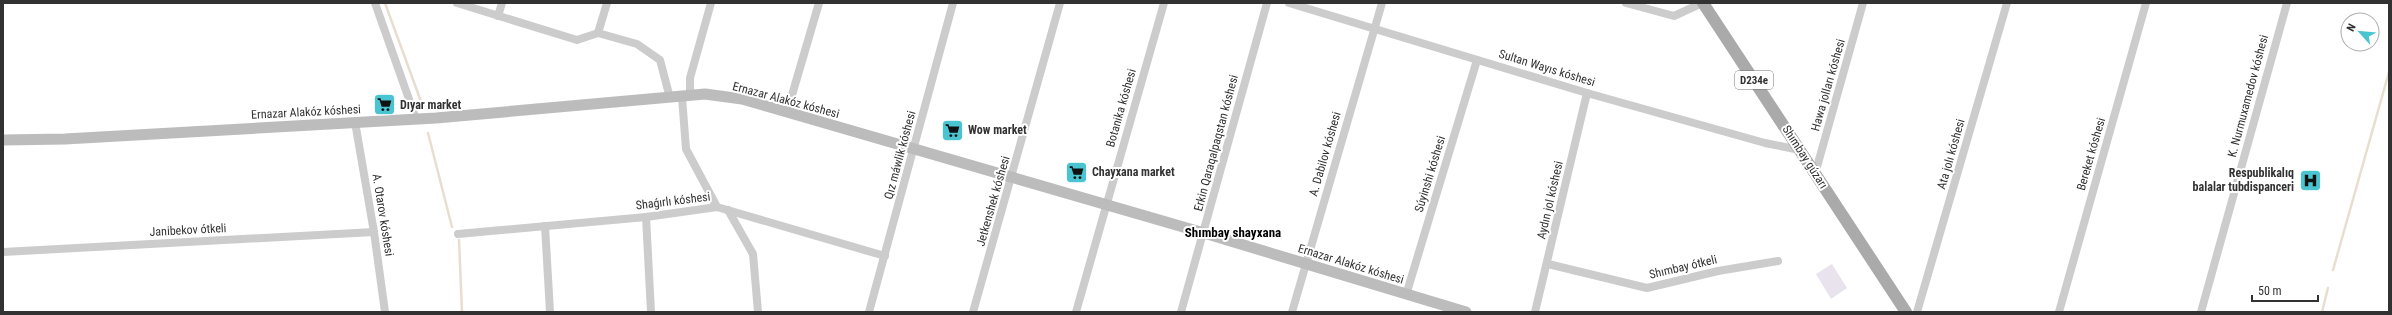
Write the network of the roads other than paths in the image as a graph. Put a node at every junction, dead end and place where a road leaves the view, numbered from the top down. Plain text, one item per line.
1 (374, 3) edge
2 (457, 3) edge
3 (502, 3) edge
4 (608, 3) edge
5 (711, 3) edge
6 (819, 3) edge
7 (953, 3) edge
8 (1060, 3) edge
9 (1164, 3) edge
10 (1267, 3) edge
11 (1289, 3) edge
12 (1382, 3) edge
13 (1626, 3) edge
14 (1703, 3) edge
15 (1863, 3) edge
16 (2007, 3) edge
17 (2146, 3) edge
18 (2287, 3) edge
19 (498, 16) junction
20 (1374, 28) junction
21 (598, 34) junction
22 (1477, 60) junction
23 (1587, 93) junction
24 (686, 97) junction
25 (670, 98) junction
26 (787, 112) junction
27 (416, 120) junction
28 (355, 122) junction
29 (3, 140) edge
30 (914, 149) junction
31 (1800, 150) junction
32 (1815, 174) junction
33 (1012, 178) junction
34 (1106, 205) junction
35 (717, 208) junction
36 (728, 210) junction
37 (646, 217) junction
38 (545, 226) junction
39 (374, 232) junction
40 (1204, 233) junction
41 (458, 234) dead end
42 (3, 252) edge
43 (885, 256) junction
44 (1778, 261) dead end
45 (1306, 264) junction
46 (1548, 264) junction
47 (1406, 295) junction
48 (385, 312) edge
49 (550, 312) edge
50 (651, 312) edge
51 (758, 312) edge
52 (869, 312) edge
53 (973, 312) edge
54 (1076, 312) edge
55 (1181, 312) edge
56 (1292, 312) edge
57 (1466, 312) edge
58 (1535, 312) edge
59 (1906, 312) edge
60 (1917, 312) edge
61 (2059, 312) edge
62 (2201, 312) edge

1 - 27 street
2 - 19 street
3 - 19 street
4 - 21 street
5 - 24 street
6 - 26 street
7 - 30 street, Qız máwlik kóshesi
8 - 33 street, Jetkenshek kóshesi
9 - 34 street, Botanika kóshesi
10 - 40 street, Erkin Qaraqalpaqstan kóshesi
11 - 20 street, Sultan Wayıs kóshesi
12 - 20 street, A. Dabilov kóshesi
13 - 14 street
14 - 31 main road, Shımbay gúzarı / D234e
15 - 32 street, Hawa jolları kóshesi
16 - 60 street, Ata jolı kóshesi
17 - 61 street, Bereket kóshesi
18 - 62 street, K. Nurmuxamedov kóshesi
19 - 21 street
20 - 22 street, Sultan Wayıs kóshesi
20 - 45 street, A. Dabilov kóshesi
21 - 25 street
22 - 23 street, Sultan Wayıs kóshesi
22 - 47 street, Súyinshi kóshesi
23 - 31 street, Sultan Wayıs kóshesi
23 - 46 street, Aydın jol kóshesi
24 - 25 main road, Ernazar Alakóz kóshesi
24 - 26 main road, Ernazar Alakóz kóshesi
24 - 35 street
25 - 27 main road, Ernazar Alakóz kóshesi
26 - 30 main road, Ernazar Alakóz kóshesi
27 - 28 main road, Ernazar Alakóz kóshesi
28 - 29 main road, Ernazar Alakóz kóshesi
28 - 39 street, A. Otarov kóshesi
30 - 33 main road, Ernazar Alakóz kóshesi
30 - 43 street, Qız máwlik kóshesi
31 - 32 main road, Shımbay gúzarı / D234e
32 - 59 main road, Shımbay gúzarı / D234e
33 - 34 main road, Ernazar Alakóz kóshesi
33 - 53 street, Jetkenshek kóshesi
34 - 40 main road, Ernazar Alakóz kóshesi
34 - 54 street, Botanika kóshesi
35 - 36 street, Shaǵırlı kóshesi
35 - 37 street, Shaǵırlı kóshesi
36 - 43 street, Shaǵırlı kóshesi
36 - 51 street
37 - 38 street, Shaǵırlı kóshesi
37 - 50 street
38 - 41 street, Shaǵırlı kóshesi
38 - 49 street
39 - 42 street, Janibekov ótkeli
39 - 48 street, A. Otarov kóshesi
40 - 45 main road, Ernazar Alakóz kóshesi
40 - 55 street, Erkin Qaraqalpaqstan kóshesi
43 - 52 street, Qız máwlik kóshesi
44 - 46 street, Shımbay ótkeli
45 - 47 main road, Ernazar Alakóz kóshesi
45 - 56 street, A. Dabilov kóshesi
46 - 58 street, Aydın jol kóshesi
47 - 57 main road, Ernazar Alakóz kóshesi

